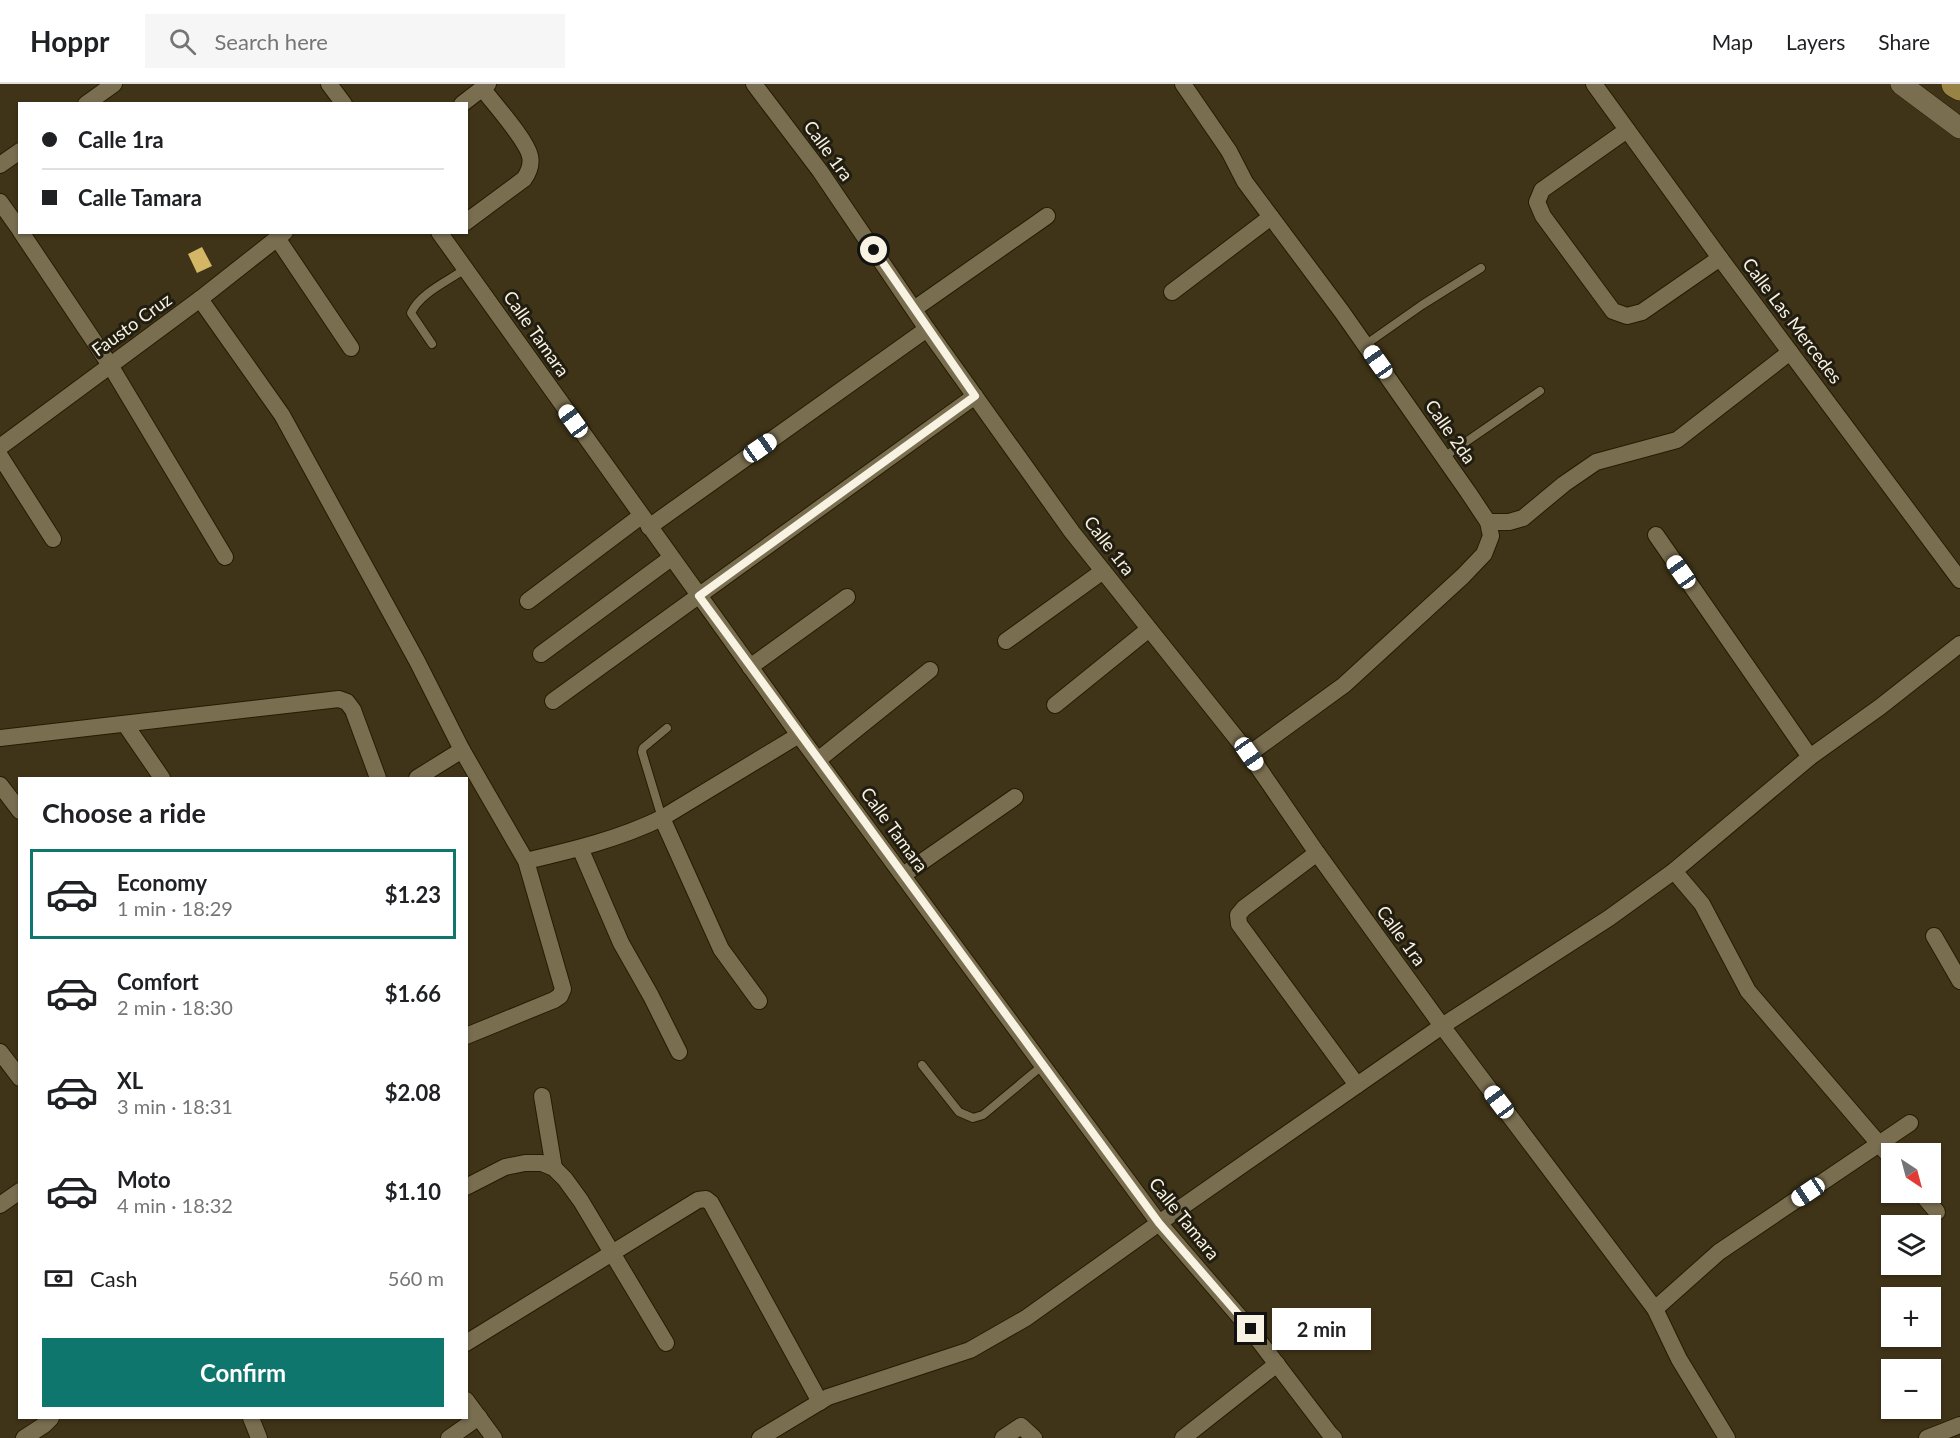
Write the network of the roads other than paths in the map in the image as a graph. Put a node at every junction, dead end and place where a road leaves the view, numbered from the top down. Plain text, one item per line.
1 (114, 84) edge
2 (329, 84) edge
3 (754, 84) edge
4 (1183, 84) edge
5 (1594, 84) edge
6 (1901, 84) edge
7 (1956, 84) edge
8 (485, 86) edge
9 (1960, 87) edge
10 (89, 102) edge
11 (342, 102) edge
12 (465, 102) edge
13 (1960, 128) edge
14 (1627, 130) junction
15 (18, 152) edge
16 (0, 165) edge
17 (0, 202) edge
18 (1047, 216) dead end
19 (1271, 217) junction
20 (468, 221) edge
21 (18, 228) edge
22 (22, 234) edge
23 (281, 235) edge
24 (445, 235) edge
25 (1720, 258) junction
26 (1481, 268) dead end
27 (465, 269) junction
28 (1172, 292) dead end
29 (200, 299) junction
30 (914, 309) junction
31 (927, 328) junction
32 (432, 344) dead end
33 (1365, 345) junction
34 (351, 348) dead end
35 (1791, 352) junction
36 (110, 365) junction
37 (1540, 391) dead end
38 (975, 396) junction
39 (0, 447) edge
40 (0, 456) edge
41 (1444, 458) junction
42 (645, 522) junction
43 (1488, 522) junction
44 (1656, 535) dead end
45 (53, 539) dead end
46 (225, 557) dead end
47 (671, 558) junction
48 (1103, 571) junction
49 (1960, 580) edge
50 (699, 596) junction
51 (847, 597) dead end
52 (528, 601) dead end
53 (1149, 629) junction
54 (1006, 641) dead end
55 (1960, 644) edge
56 (542, 654) dead end
57 (750, 668) junction
58 (930, 670) dead end
59 (553, 701) dead end
60 (1055, 705) dead end
61 (125, 724) junction
62 (667, 728) dead end
63 (799, 735) junction
64 (0, 738) edge
65 (462, 750) junction
66 (1249, 754) junction
67 (1810, 757) junction
68 (818, 760) junction
69 (161, 777) edge
70 (378, 777) edge
71 (419, 777) edge
72 (0, 785) edge
73 (1015, 797) dead end
74 (18, 808) edge
75 (662, 818) junction
76 (580, 848) junction
77 (1317, 853) junction
78 (526, 861) junction
79 (1674, 871) junction
80 (903, 875) junction
81 (1934, 936) dead end
82 (1960, 981) edge
83 (759, 1001) dead end
84 (1442, 1026) junction
85 (468, 1035) edge
86 (0, 1052) edge
87 (679, 1052) dead end
88 (922, 1065) dead end
89 (1043, 1065) junction
90 (18, 1075) edge
91 (1358, 1085) junction
92 (542, 1096) dead end
93 (1910, 1123) dead end
94 (1878, 1144) junction
95 (1881, 1147) edge
96 (554, 1168) junction
97 (468, 1186) edge
98 (18, 1192) edge
99 (1929, 1203) edge
100 (0, 1205) edge
101 (1936, 1212) dead end
102 (1159, 1223) junction
103 (612, 1255) junction
104 (1655, 1309) junction
105 (468, 1342) edge
106 (666, 1343) dead end
107 (1277, 1364) junction
108 (820, 1402) junction
109 (468, 1403) edge
110 (479, 1417) junction
111 (50, 1419) edge
112 (251, 1419) edge
113 (1960, 1425) edge
114 (1330, 1437) edge
115 (24, 1438) edge
116 (259, 1438) edge
117 (449, 1438) edge
118 (494, 1438) edge
119 (760, 1438) edge
120 (1003, 1438) edge
121 (1034, 1438) edge
122 (1183, 1438) edge
123 (1727, 1438) edge
124 (1927, 1438) edge

1 - 10 street
2 - 11 street
3 - 30 street, Calle 1ra
4 - 19 street, Calle 2da
5 - 14 street, Calle Las Mercedes
6 - 13 street
7 - 9 main road
8 - 12 street
8 - 20 street
14 - 25 street, Calle Las Mercedes
14 - 25 street
15 - 16 street
17 - 21 street
18 - 30 street
19 - 28 street
19 - 33 street, Calle 2da
22 - 36 street
23 - 29 street, Fausto Cruz
23 - 34 street
24 - 27 street, Calle Tamara
25 - 35 street, Calle Las Mercedes
26 - 33 lane
27 - 32 lane
27 - 42 street, Calle Tamara
29 - 36 street, Fausto Cruz
29 - 65 street
30 - 31 street, Calle 1ra
31 - 38 street, Calle 1ra
31 - 42 street
33 - 41 street, Calle 2da
35 - 43 street
35 - 49 street, Calle Las Mercedes
36 - 39 street, Fausto Cruz
36 - 46 street
37 - 41 lane
38 - 48 street, Calle 1ra
38 - 50 street
40 - 45 street
41 - 43 street, Calle 2da
42 - 47 street, Calle Tamara
42 - 52 street
43 - 66 street
44 - 67 street
47 - 50 street, Calle Tamara
47 - 56 street
48 - 53 street, Calle 1ra
48 - 54 street
50 - 57 street, Calle Tamara
50 - 59 street
51 - 57 street
53 - 60 street
53 - 66 street, Calle 1ra
55 - 67 street
57 - 63 street, Calle Tamara
58 - 68 street
61 - 64 street
61 - 69 street
61 - 70 street
62 - 75 lane
63 - 68 street, Calle Tamara
63 - 75 street
65 - 71 street
65 - 78 street
66 - 77 street, Calle 1ra
67 - 79 street
68 - 80 street, Calle Tamara
72 - 74 street
73 - 80 street
75 - 76 street
75 - 83 street
76 - 78 street
76 - 87 street
77 - 84 street, Calle 1ra
77 - 91 street
78 - 85 street
79 - 84 street
79 - 94 street
80 - 89 street, Calle Tamara
81 - 82 street
84 - 91 street
84 - 104 street, Calle 1ra
86 - 90 street
88 - 89 lane
89 - 102 street, Calle Tamara
91 - 102 street
92 - 96 street
93 - 94 street
94 - 95 street
94 - 104 street
96 - 97 street
96 - 103 street
98 - 100 street
99 - 101 street
102 - 107 street, Calle Tamara
102 - 108 street
103 - 105 street
103 - 106 street
103 - 108 street
104 - 123 street, Calle 1ra
107 - 114 street, Calle Tamara
107 - 122 street
108 - 119 street
109 - 110 street
110 - 117 street
110 - 118 street
111 - 115 street
112 - 116 street
113 - 124 street
120 - 121 street

